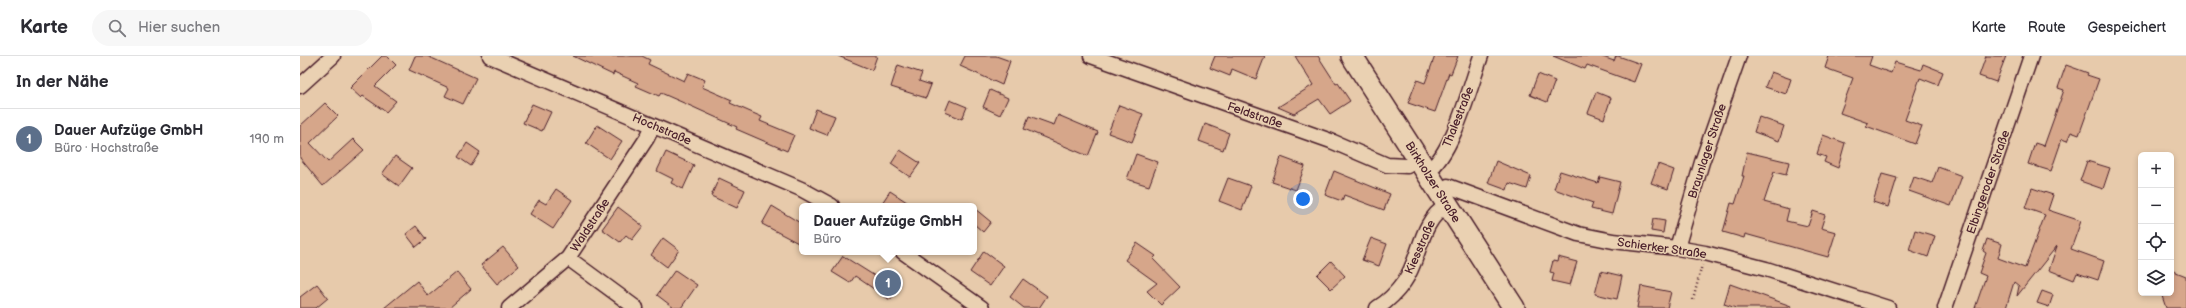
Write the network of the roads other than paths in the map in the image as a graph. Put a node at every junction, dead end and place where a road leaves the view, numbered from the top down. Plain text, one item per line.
1 (333, 56) edge
2 (490, 56) edge
3 (1091, 56) edge
4 (1352, 56) edge
5 (1481, 56) edge
6 (1739, 56) edge
7 (2031, 56) edge
8 (300, 86) edge
9 (653, 126) junction
10 (1423, 166) junction
11 (1443, 198) junction
12 (827, 203) edge
13 (1676, 248) junction
14 (907, 255) edge
15 (568, 258) junction
16 (509, 308) edge
17 (636, 308) edge
18 (982, 308) edge
19 (1377, 308) edge
20 (1514, 308) edge
21 (1888, 308) edge
22 (1945, 308) edge

1 - 8 street
2 - 9 street, Hochstraße
3 - 10 street, Feldstraße
4 - 10 street, Birkholzer Straße
5 - 10 street, Thalestraße
6 - 13 street, Braunlager Straße
7 - 22 street, Elbingeroder Straße
9 - 12 street, Hochstraße
9 - 15 street, Waldstraße
10 - 11 street, Birkholzer Straße
11 - 13 street, Schierker Straße
11 - 19 street, Kiesstraße
11 - 20 street, Birkholzer Straße
13 - 21 street, Schierker Straße
14 - 18 street
15 - 16 street, Waldstraße
15 - 17 street

